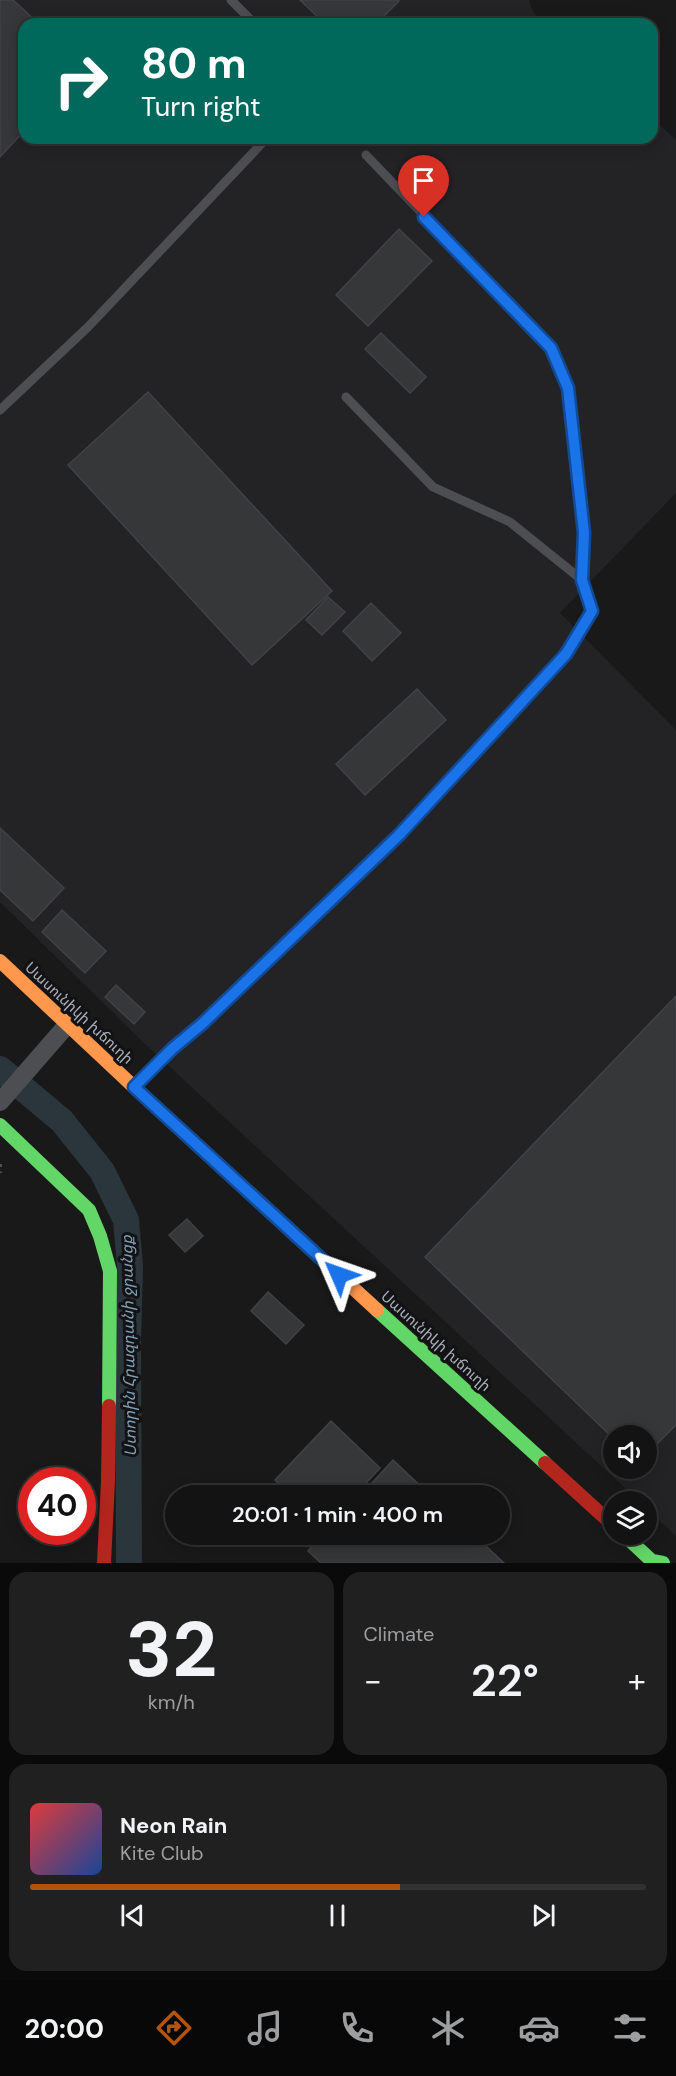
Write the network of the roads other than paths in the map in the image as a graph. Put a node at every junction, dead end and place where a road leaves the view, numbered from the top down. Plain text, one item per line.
1 (231, 0) edge
2 (249, 18) edge
3 (261, 144) edge
4 (366, 155) dead end
5 (346, 397) dead end
6 (0, 410) edge
7 (582, 580) junction
8 (0, 961) edge
9 (67, 1025) junction
10 (134, 1087) junction
11 (1, 1101) edge
12 (0, 1125) edge
13 (603, 1516) edge
14 (636, 1545) edge
15 (655, 1562) edge
16 (104, 1563) edge

1 - 2 lane
3 - 6 lane
4 - 7 lane
5 - 7 lane
7 - 10 lane
8 - 9 street, Սասունիկի խճուղի
9 - 10 street, Սասունիկի խճուղի
9 - 11 street
10 - 13 street, Սասունիկի խճուղի
12 - 16 street
14 - 15 street

